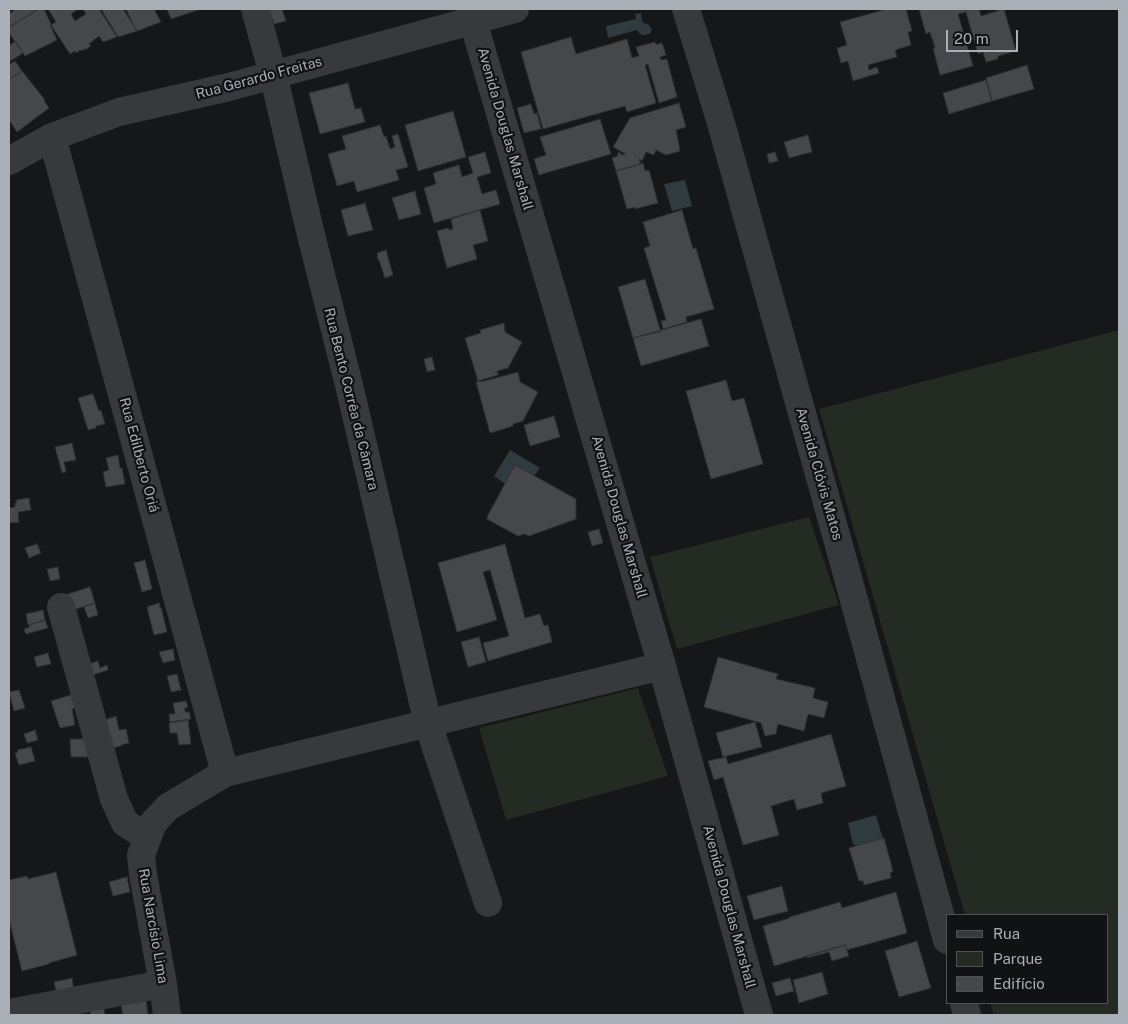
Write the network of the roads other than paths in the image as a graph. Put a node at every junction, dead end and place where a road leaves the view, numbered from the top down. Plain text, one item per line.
1 (255, 9) edge
2 (515, 9) edge
3 (686, 9) edge
4 (472, 15) edge
5 (273, 74) junction
6 (52, 137) junction
7 (9, 160) edge
8 (61, 607) dead end
9 (662, 666) junction
10 (428, 724) junction
11 (225, 773) junction
12 (147, 837) junction
13 (488, 903) dead end
14 (946, 936) edge
15 (163, 984) junction
16 (9, 1013) edge
17 (167, 1015) edge
18 (759, 1015) edge

1 - 5 street, Rua Bento Corrêa da Câmara
2 - 4 street, Rua Gerardo Freitas
3 - 14 street, Avenida Clóvis Matos
4 - 5 street, Rua Gerardo Freitas
4 - 9 street, Avenida Douglas Marshall
5 - 6 street, Rua Gerardo Freitas
5 - 10 street, Rua Bento Corrêa da Câmara
6 - 7 street, Rua Gerardo Freitas
6 - 11 street, Rua Edilberto Oriá
8 - 12 street
9 - 10 street, Rua Narcísio Lima
9 - 18 street, Avenida Douglas Marshall
10 - 11 street, Rua Narcísio Lima
10 - 13 street, Rua Bento Corrêa da Câmara
11 - 12 street, Rua Narcísio Lima
12 - 15 street, Rua Narcísio Lima
15 - 16 street
15 - 17 street, Rua Narcísio Lima

